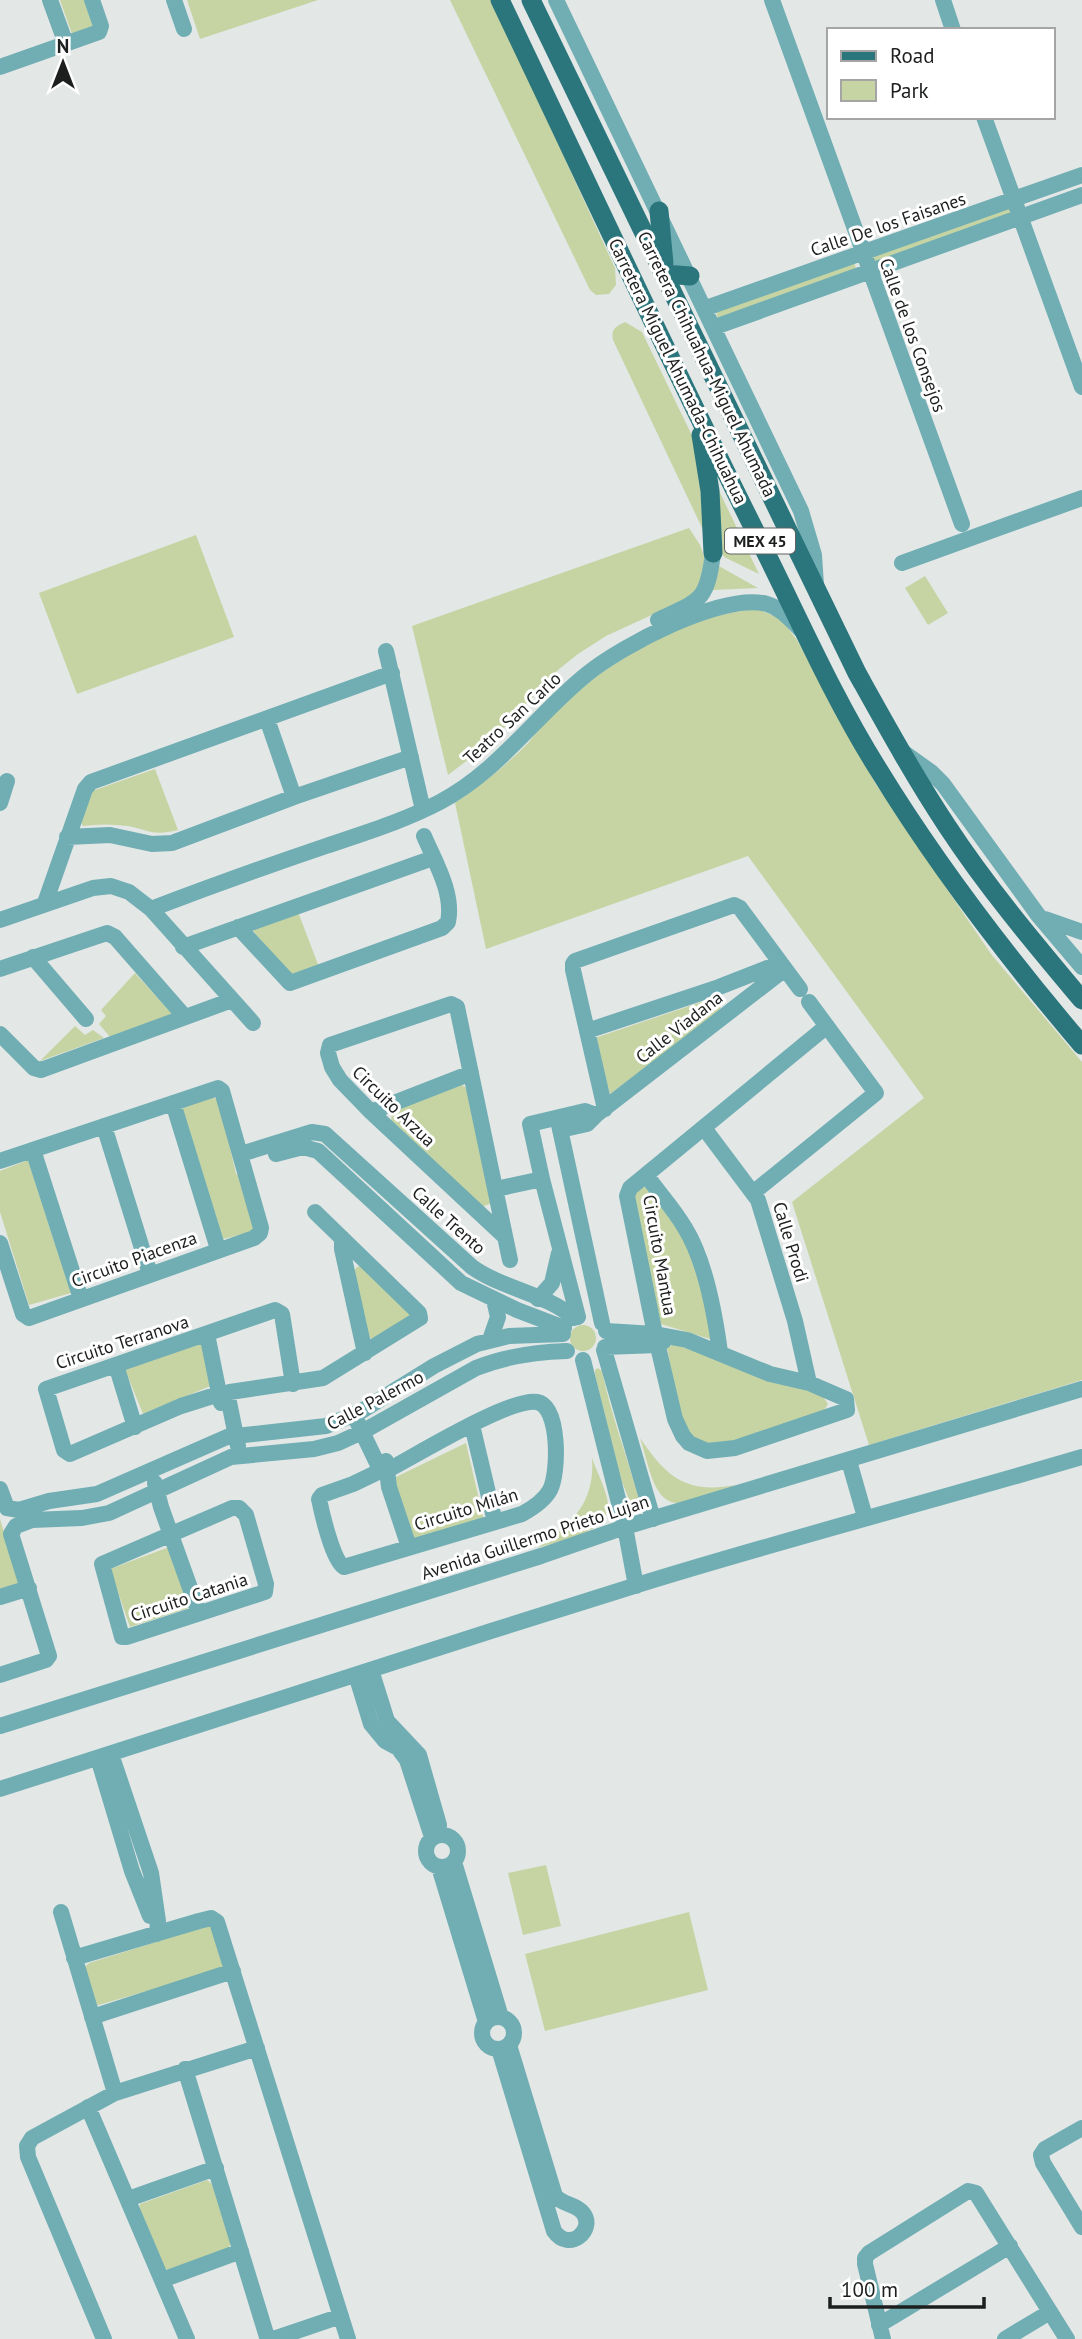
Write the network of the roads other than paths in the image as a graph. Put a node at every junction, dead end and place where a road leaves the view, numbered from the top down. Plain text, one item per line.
1 (50, 0) edge
2 (92, 0) edge
3 (174, 0) edge
4 (500, 0) edge
5 (531, 0) edge
6 (556, 0) edge
7 (772, 0) edge
8 (943, 0) edge
9 (952, 28) edge
10 (184, 29) dead end
11 (66, 44) junction
12 (0, 67) edge
13 (985, 119) edge
14 (1082, 174) edge
15 (1082, 195) edge
16 (1013, 200) junction
17 (659, 211) junction
18 (1020, 218) junction
19 (862, 253) junction
20 (869, 271) junction
21 (665, 274) junction
22 (690, 276) junction
23 (706, 308) junction
24 (715, 327) junction
25 (1082, 387) edge
26 (698, 417) junction
27 (1082, 498) edge
28 (962, 524) dead end
29 (713, 553) joint
30 (902, 562) dead end
31 (817, 594) junction
32 (807, 637) junction
33 (386, 651) dead end
34 (392, 673) junction
35 (267, 719) junction
36 (900, 750) junction
37 (411, 757) junction
38 (7, 781) dead end
39 (295, 797) junction
40 (0, 803) edge
41 (421, 805) junction
42 (424, 836) dead end
43 (67, 837) junction
44 (433, 858) junction
45 (45, 904) junction
46 (148, 905) junction
47 (1038, 915) junction
48 (0, 919) edge
49 (238, 927) junction
50 (1082, 932) edge
51 (183, 947) junction
52 (33, 957) junction
53 (783, 966) junction
54 (1082, 967) edge
55 (0, 969) edge
56 (232, 1000) junction
57 (1082, 1000) edge
58 (186, 1017) junction
59 (86, 1019) dead end
60 (253, 1023) dead end
61 (827, 1027) junction
62 (587, 1031) junction
63 (0, 1034) edge
64 (1082, 1045) edge
65 (471, 1073) junction
66 (173, 1103) junction
67 (371, 1112) junction
68 (600, 1112) junction
69 (558, 1124) junction
70 (104, 1126) junction
71 (704, 1128) junction
72 (310, 1140) junction
73 (33, 1150) junction
74 (242, 1159) junction
75 (0, 1161) edge
76 (541, 1175) junction
77 (646, 1175) junction
78 (495, 1185) junction
79 (754, 1192) junction
80 (316, 1212) dead end
81 (504, 1237) junction
82 (342, 1238) junction
83 (0, 1243) edge
84 (560, 1248) junction
85 (218, 1249) junction
86 (510, 1260) dead end
87 (150, 1274) junction
88 (80, 1299) junction
89 (538, 1299) junction
90 (494, 1300) junction
91 (570, 1324) junction
92 (207, 1334) junction
93 (604, 1338) junction
94 (490, 1339) junction
95 (660, 1339) junction
96 (567, 1351) junction
97 (720, 1352) junction
98 (365, 1353) junction
99 (583, 1360) junction
100 (116, 1365) junction
101 (809, 1383) junction
102 (292, 1384) junction
103 (1082, 1389) edge
104 (225, 1393) junction
105 (357, 1413) junction
106 (472, 1425) junction
107 (135, 1427) junction
108 (366, 1430) junction
109 (231, 1437) junction
110 (236, 1456) junction
111 (1082, 1457) edge
112 (849, 1461) junction
113 (156, 1468) junction
114 (381, 1473) junction
115 (161, 1490) junction
116 (4, 1500) edge
117 (40, 1507) junction
118 (866, 1517) junction
119 (653, 1519) junction
120 (495, 1522) junction
121 (625, 1527) junction
122 (176, 1532) junction
123 (409, 1547) junction
124 (636, 1586) junction
125 (29, 1588) junction
126 (0, 1597) edge
127 (199, 1613) junction
128 (364, 1672) junction
129 (0, 1675) edge
130 (0, 1726) edge
131 (105, 1756) junction
132 (0, 1789) edge
133 (123, 1813) junction
134 (437, 1836) junction
135 (143, 1848) junction
136 (126, 1853) junction
137 (447, 1864) junction
138 (61, 1912) dead end
139 (157, 1934) junction
140 (74, 1958) junction
141 (233, 1971) junction
142 (92, 2017) junction
143 (494, 2019) junction
144 (504, 2047) junction
145 (257, 2048) junction
146 (186, 2069) junction
147 (115, 2093) junction
148 (88, 2107) junction
149 (1082, 2128) edge
150 (216, 2168) junction
151 (128, 2199) junction
152 (1080, 2218) edge
153 (1010, 2246) junction
154 (241, 2251) junction
155 (162, 2280) junction
156 (1050, 2312) junction
157 (341, 2316) junction
158 (1034, 2323) junction
159 (881, 2332) edge
160 (270, 2338) edge
161 (104, 2339) edge
162 (187, 2339) edge
163 (348, 2339) edge
164 (1005, 2339) edge
165 (1037, 2339) edge
166 (1066, 2339) edge

1 - 11 street
2 - 11 street
3 - 10 street
4 - 26 main road, Carretera Miguel Ahumada-Chihuahua / MEX 45
5 - 21 main road, Carretera Chihuahua-Miguel Ahumada / MEX 45
6 - 17 street
7 - 19 street, Calle de los Consejos
8 - 9 street
11 - 12 street
13 - 16 street
14 - 16 street, Calle De los Faisanes
15 - 18 street
16 - 18 street
16 - 19 street, Calle De los Faisanes
17 - 21 main road
17 - 22 street
18 - 20 street
18 - 25 street
19 - 20 street, Calle de los Consejos
19 - 23 street, Calle De los Faisanes
20 - 24 street
20 - 28 street, Calle de los Consejos
21 - 22 main road
21 - 31 main road, Carretera Chihuahua-Miguel Ahumada / MEX 45
22 - 23 street
23 - 24 street
24 - 31 street
26 - 29 main road
26 - 32 main road, Carretera Miguel Ahumada-Chihuahua / MEX 45
27 - 30 street
29 - 41 street, Teatro San Carlo
31 - 36 main road, Carretera Chihuahua-Miguel Ahumada / MEX 45
32 - 41 street, Teatro San Carlo
32 - 64 main road, Carretera Miguel Ahumada-Chihuahua / MEX 45
33 - 34 street
34 - 35 street
34 - 37 street
35 - 39 street
35 - 43 street
36 - 47 street
36 - 57 main road, Carretera Chihuahua-Miguel Ahumada / MEX 45
37 - 39 street
37 - 41 street
38 - 40 street
39 - 43 street
41 - 46 street, Teatro San Carlo
42 - 44 street
43 - 45 street
44 - 49 street
44 - 49 street
45 - 46 street
45 - 48 street
46 - 51 street
47 - 50 street
47 - 54 street
49 - 51 street
51 - 56 street
52 - 55 street
52 - 58 street
52 - 59 street
53 - 61 street
53 - 62 street
53 - 62 street
53 - 68 street, Calle Viadana
56 - 58 street
56 - 60 street
58 - 63 street
61 - 71 street, Circuito Mantua
61 - 79 street
62 - 68 street
65 - 67 street
65 - 67 street, Circuito Arzua
65 - 78 street, Circuito Arzua
66 - 70 street, Circuito Piacenza
66 - 74 street, Circuito Piacenza
66 - 85 street
67 - 81 street, Circuito Arzua
68 - 69 street, Calle Viadana
69 - 76 street, Calle Viadana
69 - 93 street
70 - 73 street, Circuito Piacenza
70 - 87 street
71 - 77 street, Circuito Mantua
71 - 79 street, Calle Prodi
72 - 74 street
72 - 89 street, Calle Trento
72 - 90 street
73 - 75 street, Circuito Piacenza
73 - 88 street
74 - 85 street, Circuito Piacenza
76 - 78 street
76 - 84 street
77 - 95 street, Circuito Mantua
77 - 97 street
78 - 81 street, Circuito Arzua
79 - 101 street, Calle Prodi
80 - 82 street, Circuito Terranova
81 - 86 street, Circuito Arzua
82 - 98 street
82 - 98 street, Circuito Terranova
83 - 88 street, Circuito Piacenza
84 - 89 street
84 - 91 street
85 - 87 street, Circuito Piacenza
87 - 88 street, Circuito Piacenza
89 - 91 street, Calle Trento
90 - 91 street
90 - 94 street
91 - 93 street
91 - 94 street, Calle Palermo
91 - 96 street
92 - 100 street, Circuito Terranova
92 - 102 street, Circuito Terranova
92 - 104 street
93 - 95 street
93 - 99 street
93 - 119 street
94 - 105 street, Calle Palermo
95 - 97 street
95 - 101 street, Circuito Mantua
96 - 99 street
96 - 108 street, Calle Palermo
97 - 101 street
98 - 102 street, Circuito Terranova
99 - 121 street
100 - 107 street
100 - 107 street, Circuito Terranova
102 - 104 street, Circuito Terranova
103 - 112 street, Avenida Guillermo Prieto Lujan
104 - 107 street, Circuito Terranova
104 - 109 street
105 - 108 street
105 - 109 street, Calle Palermo
106 - 114 street, Circuito Milán
106 - 120 street
106 - 120 street, Circuito Milán
108 - 110 street, Calle Palermo
108 - 114 street
109 - 110 street
109 - 113 street, Calle Palermo
110 - 115 street, Calle Palermo
111 - 118 street
112 - 118 street
112 - 119 street, Avenida Guillermo Prieto Lujan
113 - 115 street
113 - 117 street, Calle Palermo
114 - 123 street
114 - 123 street, Circuito Milán
115 - 117 street, Calle Palermo
115 - 122 street
116 - 117 street, Calle Palermo
117 - 125 street, Calle Palermo
118 - 124 street
119 - 121 street, Avenida Guillermo Prieto Lujan
120 - 123 street, Circuito Milán
121 - 124 street
121 - 130 street, Avenida Guillermo Prieto Lujan
122 - 127 street
122 - 127 street, Circuito Catania
122 - 127 street, Circuito Catania
124 - 128 street
125 - 126 street
125 - 129 street
128 - 131 street
128 - 134 street
131 - 132 street
131 - 133 street
133 - 135 street
133 - 136 street
134 - 137 street
134 - 137 street
135 - 136 street
135 - 139 street
136 - 139 street
137 - 143 street
138 - 140 street
139 - 140 street
139 - 141 street
140 - 142 street
141 - 142 street
141 - 145 street
142 - 147 street
143 - 144 street
143 - 144 street
144 - 144 street
145 - 146 street
145 - 157 street
146 - 147 street
146 - 150 street
147 - 148 street
148 - 151 street
148 - 161 street
149 - 152 street
150 - 151 street
150 - 154 street
151 - 155 street
153 - 156 street
153 - 159 street
153 - 159 street
154 - 155 street
154 - 160 street
155 - 162 street
156 - 158 street
156 - 166 street
157 - 160 street
157 - 163 street
158 - 164 street
158 - 165 street

